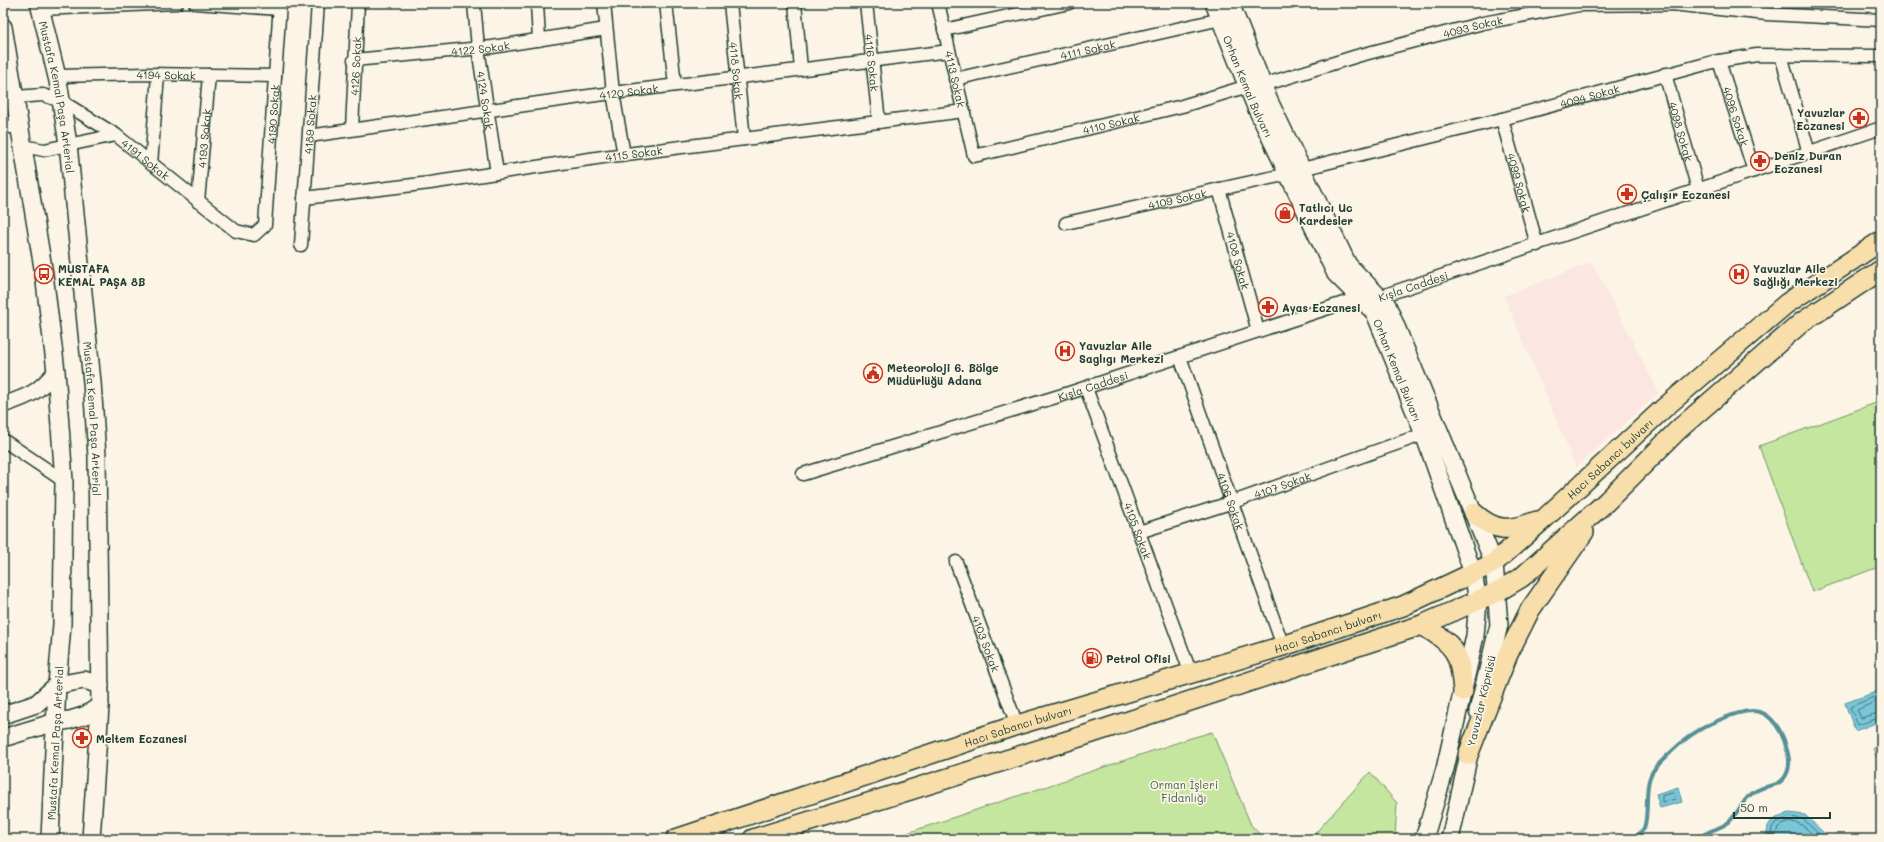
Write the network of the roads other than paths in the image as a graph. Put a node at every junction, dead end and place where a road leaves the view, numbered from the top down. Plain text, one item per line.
1 (177, 3) edge
2 (195, 3) edge
3 (318, 3) edge
4 (358, 3) edge
5 (474, 3) edge
6 (536, 3) edge
7 (604, 3) edge
8 (666, 3) edge
9 (730, 3) edge
10 (795, 3) edge
11 (866, 3) edge
12 (938, 3) edge
13 (1069, 3) edge
14 (1214, 3) edge
15 (1230, 3) edge
16 (40, 6) edge
17 (280, 6) edge
18 (1221, 19) junction
19 (1881, 20) edge
20 (3, 27) edge
21 (606, 29) junction
22 (944, 30) junction
23 (539, 40) junction
24 (478, 48) junction
25 (949, 51) junction
26 (1781, 55) junction
27 (1881, 56) edge
28 (354, 60) junction
29 (871, 61) junction
30 (1719, 61) junction
31 (801, 70) junction
32 (1665, 74) junction
33 (158, 75) junction
34 (209, 75) junction
35 (57, 76) junction
36 (275, 76) junction
37 (737, 78) junction
38 (955, 79) junction
39 (675, 85) junction
40 (1255, 86) junction
41 (613, 93) junction
42 (15, 97) junction
43 (61, 101) junction
44 (487, 110) junction
45 (964, 111) junction
46 (1502, 120) junction
47 (879, 122) junction
48 (3, 126) edge
49 (20, 128) junction
50 (1881, 128) edge
51 (352, 129) junction
52 (116, 135) junction
53 (309, 136) junction
54 (744, 139) junction
55 (68, 144) junction
56 (23, 146) junction
57 (1809, 152) junction
58 (624, 155) junction
59 (974, 156) joint
60 (151, 164) junction
61 (1754, 171) junction
62 (1295, 172) junction
63 (497, 173) junction
64 (1219, 189) junction
65 (1698, 189) junction
66 (304, 198) junction
67 (198, 202) junction
68 (1066, 223) dead end
69 (265, 224) joint
70 (1881, 241) edge
71 (301, 245) dead end
72 (1537, 245) junction
73 (1881, 270) edge
74 (1379, 297) junction
75 (1360, 298) junction
76 (1258, 331) junction
77 (1180, 356) junction
78 (56, 371) junction
79 (1086, 388) junction
80 (3, 405) edge
81 (1424, 434) junction
82 (3, 440) edge
83 (803, 474) dead end
84 (64, 481) junction
85 (1233, 502) junction
86 (1606, 502) junction
87 (1474, 513) junction
88 (1546, 518) junction
89 (1139, 532) junction
90 (956, 562) dead end
91 (1494, 562) junction
92 (1473, 573) junction
93 (1497, 592) junction
94 (1478, 601) junction
95 (1422, 625) junction
96 (1283, 646) junction
97 (1191, 674) junction
98 (57, 685) junction
99 (100, 685) junction
100 (1463, 692) junction
101 (100, 706) junction
102 (3, 714) edge
103 (55, 722) junction
104 (1018, 725) junction
105 (3, 738) edge
106 (1468, 754) junction
107 (50, 839) edge
108 (91, 839) edge
109 (676, 839) edge
110 (753, 839) edge
111 (1424, 839) edge
112 (1450, 839) edge

1 - 16 street
2 - 17 street
3 - 53 street, 4189 Sokak
4 - 28 street, 4126 Sokak
5 - 24 street, 4124 Sokak
6 - 23 street
7 - 21 street
8 - 39 street
9 - 37 street, 4118 Sokak
10 - 31 street
11 - 29 street, 4116 Sokak
12 - 22 street, 4113 Sokak
13 - 22 street
14 - 18 main road, Orhan Kemal Bulvarı
15 - 40 main road, Orhan Kemal Bulvarı
16 - 35 main road, Mustafa Kemal Paşa Arterial
17 - 36 street, 4190 Sokak
18 - 38 street, 4111 Sokak
18 - 40 main road, Orhan Kemal Bulvarı
19 - 40 street, 4093 Sokak
20 - 42 main road, Mustafa Kemal Paşa Arterial
21 - 23 street, 4122 Sokak
21 - 41 street
22 - 25 street, 4113 Sokak
23 - 24 street, 4122 Sokak
24 - 28 street, 4122 Sokak
24 - 44 street, 4124 Sokak
25 - 29 street, 4120 Sokak
25 - 38 street, 4113 Sokak
26 - 27 street, 4094 Sokak
26 - 30 street, 4094 Sokak
26 - 57 street
28 - 51 street, 4126 Sokak
29 - 31 street, 4120 Sokak
29 - 47 street, 4116 Sokak
30 - 32 street, 4094 Sokak
30 - 61 street, 4096 Sokak
31 - 37 street, 4120 Sokak
32 - 46 street, 4094 Sokak
32 - 65 street, 4098 Sokak
33 - 34 street, 4194 Sokak
33 - 35 street, 4194 Sokak
33 - 60 street
34 - 36 street, 4194 Sokak
34 - 67 street, 4193 Sokak
35 - 43 main road, Mustafa Kemal Paşa Arterial
36 - 69 street, 4190 Sokak
37 - 39 street, 4120 Sokak
37 - 54 street, 4118 Sokak
38 - 45 street, 4113 Sokak
39 - 41 street, 4120 Sokak
40 - 59 street, 4110 Sokak
40 - 62 main road, Orhan Kemal Bulvarı
41 - 44 street, 4120 Sokak
41 - 58 street
42 - 43 street, 4191 Sokak
42 - 49 main road, Mustafa Kemal Paşa Arterial
43 - 52 street, 4191 Sokak
43 - 55 main road, Mustafa Kemal Paşa Arterial
44 - 51 street, 4120 Sokak
44 - 63 street, 4124 Sokak
45 - 47 street, 4115 Sokak
45 - 59 street, 4113 Sokak
46 - 62 street, 4094 Sokak
46 - 72 street, 4099 Sokak
47 - 54 street, 4115 Sokak
48 - 49 street
49 - 56 main road, Mustafa Kemal Paşa Arterial
50 - 57 street, Kışla Caddesi
51 - 53 street, 4120 Sokak
52 - 55 street
52 - 60 street, 4191 Sokak
53 - 66 street, 4189 Sokak
54 - 58 street, 4115 Sokak
55 - 56 street
55 - 99 main road, Mustafa Kemal Paşa Arterial
56 - 78 main road, Mustafa Kemal Paşa Arterial
57 - 61 street, Kışla Caddesi
58 - 63 street, 4115 Sokak
60 - 67 street, 4191 Sokak
61 - 65 street, Kışla Caddesi
62 - 64 street, 4109 Sokak
62 - 74 main road, Orhan Kemal Bulvarı
62 - 75 main road, Orhan Kemal Bulvarı
63 - 66 street, 4115 Sokak
64 - 68 street, 4109 Sokak
64 - 76 street, 4108 Sokak
65 - 72 street, Kışla Caddesi
66 - 71 street, 4189 Sokak
67 - 69 street, 4191 Sokak
70 - 88 main road, Hacı Sabancı bulvarı
72 - 74 street, Kışla Caddesi
73 - 86 main road
74 - 75 street, Kışla Caddesi
74 - 87 main road, Orhan Kemal Bulvarı
75 - 76 street, Kışla Caddesi
75 - 81 main road, Orhan Kemal Bulvarı
76 - 77 street, Kışla Caddesi
77 - 79 street, Kışla Caddesi
77 - 85 street, 4106 Sokak
78 - 80 street
78 - 84 main road, Mustafa Kemal Paşa Arterial
79 - 83 street, Kışla Caddesi
79 - 89 street, 4105 Sokak
81 - 85 street, 4107 Sokak
81 - 92 main road, Orhan Kemal Bulvarı
82 - 84 street
84 - 98 main road, Mustafa Kemal Paşa Arterial
85 - 89 street, 4107 Sokak
85 - 96 street, 4106 Sokak
86 - 93 main road
86 - 106 main road
87 - 88 main road
87 - 91 main road, Orhan Kemal Bulvarı
88 - 91 main road, Hacı Sabancı bulvarı
89 - 97 street, 4105 Sokak
90 - 104 street, 4103 Sokak
91 - 92 main road, Hacı Sabancı bulvarı
91 - 93 main road, Yavuzlar Köprüsü
92 - 94 main road, Orhan Kemal Bulvarı
92 - 96 main road, Hacı Sabancı bulvarı
93 - 94 main road
93 - 106 main road, Yavuzlar Köprüsü
94 - 95 main road
94 - 100 main road, Yavuzlar Köprüsü
95 - 100 main road
95 - 110 main road
96 - 97 main road, Hacı Sabancı bulvarı
97 - 104 main road, Hacı Sabancı bulvarı
98 - 99 main road
98 - 102 main road
98 - 103 main road, Mustafa Kemal Paşa Arterial
99 - 101 main road, Mustafa Kemal Paşa Arterial
100 - 111 main road, Yavuzlar Köprüsü
101 - 103 main road
101 - 108 main road, Mustafa Kemal Paşa Arterial
103 - 105 main road
103 - 107 main road, Mustafa Kemal Paşa Arterial
104 - 109 main road, Hacı Sabancı bulvarı
106 - 112 main road, Yavuzlar Köprüsü

